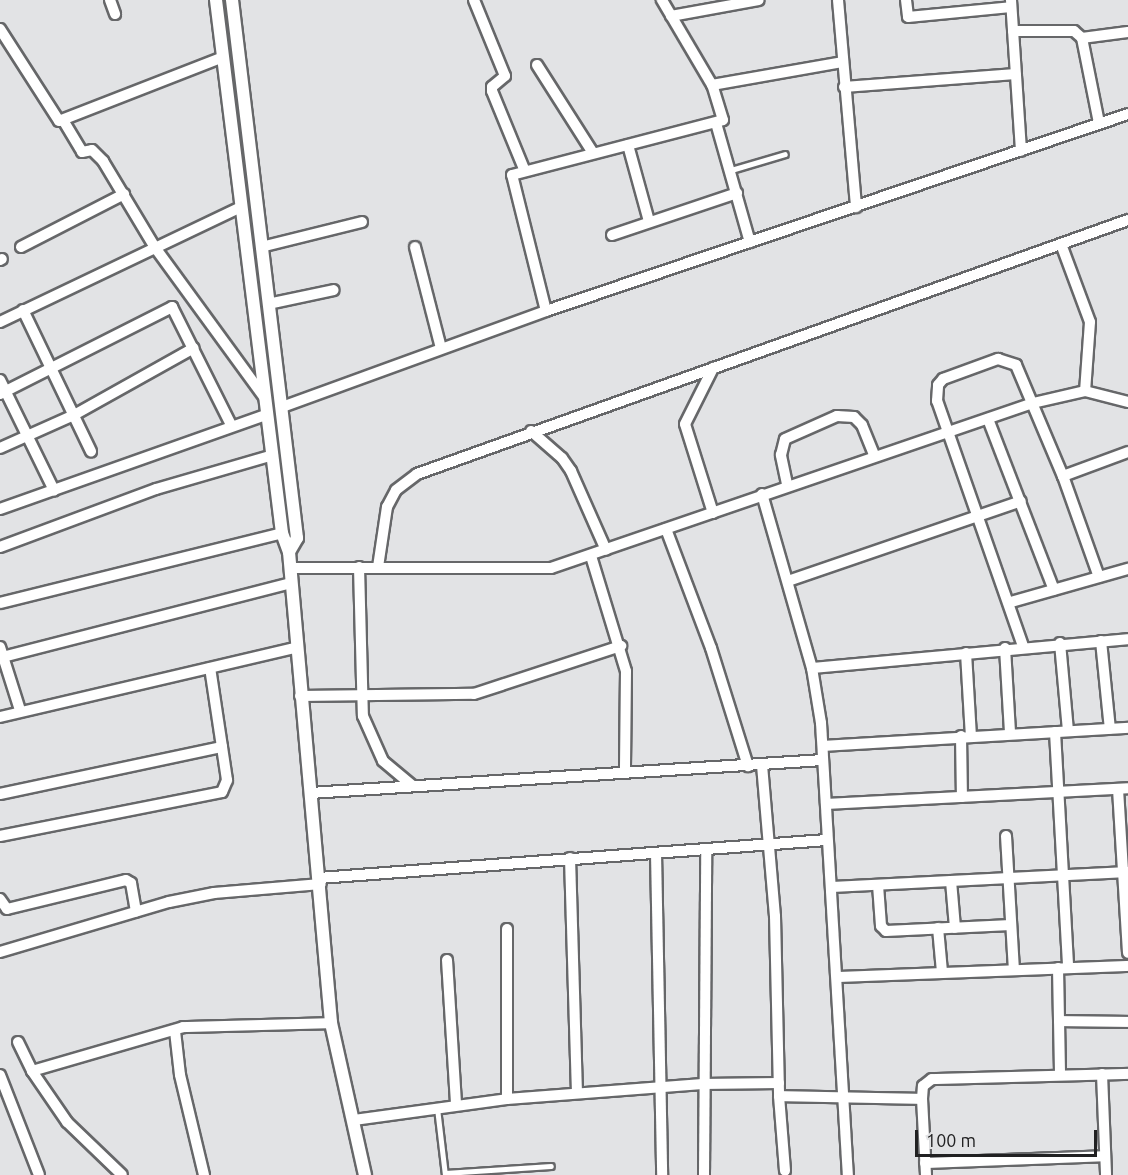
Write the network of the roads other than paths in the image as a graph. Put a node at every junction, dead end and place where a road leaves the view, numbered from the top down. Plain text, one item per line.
1 (110, 0) edge
2 (216, 0) edge
3 (232, 0) edge
4 (474, 0) edge
5 (662, 0) edge
6 (759, 0) edge
7 (837, 0) edge
8 (906, 0) edge
9 (1011, 4) edge
10 (115, 14) dead end
11 (671, 16) junction
12 (0, 29) edge
13 (1013, 31) junction
14 (1128, 32) edge
15 (1082, 39) junction
16 (223, 57) junction
17 (842, 62) junction
18 (537, 65) dead end
19 (1016, 74) junction
20 (711, 85) junction
21 (844, 87) junction
22 (1128, 114) edge
23 (63, 120) junction
24 (716, 123) junction
25 (1099, 123) junction
26 (628, 145) junction
27 (1021, 151) junction
28 (593, 153) junction
29 (785, 153) dead end
30 (524, 169) junction
31 (732, 170) junction
32 (737, 193) junction
33 (124, 194) junction
34 (241, 207) junction
35 (855, 207) junction
36 (1128, 220) edge
37 (650, 221) junction
38 (362, 222) dead end
39 (612, 235) dead end
40 (750, 242) junction
41 (1061, 244) junction
42 (154, 246) junction
43 (21, 247) dead end
44 (261, 247) junction
45 (415, 247) dead end
46 (334, 290) dead end
47 (268, 304) junction
48 (23, 310) junction
49 (546, 311) junction
50 (0, 322) edge
51 (194, 348) junction
52 (441, 348) junction
53 (713, 368) junction
54 (53, 369) junction
55 (0, 380) edge
56 (1085, 391) junction
57 (3, 393) edge
58 (265, 399) junction
59 (1128, 402) edge
60 (1033, 403) junction
61 (282, 407) junction
62 (268, 414) junction
63 (74, 415) junction
64 (988, 419) junction
65 (231, 425) junction
66 (531, 431) junction
67 (948, 431) junction
68 (28, 435) junction
69 (0, 448) edge
70 (91, 451) dead end
71 (1128, 452) edge
72 (273, 455) junction
73 (874, 455) junction
74 (1064, 477) junction
75 (787, 484) junction
76 (54, 490) junction
77 (762, 494) junction
78 (0, 496) edge
79 (1021, 501) junction
80 (3, 508) edge
81 (713, 513) junction
82 (978, 516) junction
83 (666, 529) junction
84 (282, 533) junction
85 (0, 547) edge
86 (606, 550) junction
87 (289, 552) junction
88 (591, 556) junction
89 (358, 567) junction
90 (378, 567) junction
91 (290, 568) junction
92 (1128, 568) edge
93 (1099, 577) junction
94 (788, 581) junction
95 (291, 583) junction
96 (1054, 590) junction
97 (1011, 602) junction
98 (0, 603) edge
99 (1128, 639) edge
100 (1101, 641) junction
101 (1060, 643) junction
102 (621, 646) junction
103 (1023, 646) junction
104 (295, 648) junction
105 (1005, 648) junction
106 (2, 652) edge
107 (966, 653) junction
108 (210, 668) junction
109 (813, 668) junction
110 (300, 696) junction
111 (360, 696) junction
112 (20, 710) junction
113 (0, 717) edge
114 (1128, 728) edge
115 (1110, 729) junction
116 (1068, 731) junction
117 (1055, 732) junction
118 (1010, 734) junction
119 (966, 736) junction
120 (823, 746) junction
121 (222, 747) junction
122 (823, 760) junction
123 (762, 765) junction
124 (748, 766) junction
125 (625, 772) junction
126 (412, 785) junction
127 (1123, 789) edge
128 (1058, 791) junction
129 (310, 793) junction
130 (0, 794) edge
131 (962, 796) junction
132 (826, 804) junction
133 (0, 836) edge
134 (1006, 836) dead end
135 (827, 840) junction
136 (770, 846) junction
137 (706, 850) junction
138 (656, 854) junction
139 (570, 858) junction
140 (1125, 872) edge
141 (1063, 874) junction
142 (1009, 878) junction
143 (320, 881) junction
144 (951, 881) junction
145 (878, 885) junction
146 (832, 887) junction
147 (0, 899) edge
148 (136, 912) junction
149 (1126, 918) edge
150 (1011, 925) junction
151 (938, 928) junction
152 (955, 928) junction
153 (507, 929) dead end
154 (0, 952) edge
155 (1128, 953) edge
156 (447, 960) dead end
157 (1128, 966) edge
158 (1063, 968) junction
159 (1014, 969) junction
160 (942, 972) junction
161 (837, 977) junction
162 (1059, 1022) junction
163 (1128, 1022) edge
164 (331, 1023) junction
165 (175, 1031) junction
166 (18, 1042) dead end
167 (32, 1071) junction
168 (1060, 1074) junction
169 (1102, 1074) junction
170 (1128, 1074) edge
171 (0, 1075) edge
172 (779, 1083) junction
173 (702, 1084) junction
174 (659, 1087) junction
175 (576, 1093) junction
176 (843, 1095) junction
177 (779, 1096) junction
178 (507, 1099) junction
179 (922, 1099) junction
180 (456, 1105) junction
181 (437, 1107) junction
182 (354, 1120) junction
183 (1105, 1156) junction
184 (925, 1163) junction
185 (551, 1166) dead end
186 (785, 1171) dead end
187 (445, 1174) edge
188 (39, 1175) edge
189 (122, 1175) edge
190 (204, 1175) edge
191 (365, 1175) edge
192 (662, 1175) edge
193 (704, 1175) edge
194 (848, 1175) edge
195 (926, 1175) edge
196 (1106, 1175) edge

1 - 10 street
2 - 16 street
3 - 44 street
4 - 30 street
5 - 11 street
6 - 11 street
7 - 17 street
8 - 9 street
9 - 13 street
11 - 20 street
12 - 23 street
13 - 15 street
13 - 19 street
14 - 15 street
15 - 25 street
16 - 23 street
16 - 34 street
17 - 20 street
17 - 21 street
18 - 28 street
19 - 21 street
19 - 27 street
20 - 24 street
21 - 35 street
22 - 25 street
23 - 33 street
24 - 26 street
24 - 31 street
25 - 27 street
26 - 28 street
26 - 37 street
27 - 35 street
28 - 30 street
29 - 31 lane
30 - 49 street
31 - 32 street
32 - 37 street
32 - 40 street
33 - 42 street
33 - 43 street
34 - 42 street
34 - 58 street
35 - 40 street
36 - 41 street
37 - 39 street
38 - 44 street
40 - 49 street
41 - 53 street
41 - 56 street
42 - 48 street
42 - 58 street
44 - 47 street
45 - 52 street
46 - 47 street
47 - 61 street
48 - 50 street
48 - 54 street
49 - 52 street
51 - 54 street
51 - 63 street
51 - 65 street
52 - 61 street
53 - 66 street
53 - 81 street
54 - 57 street
54 - 63 street
55 - 57 street
56 - 59 street
56 - 60 street
57 - 68 street
58 - 62 street
60 - 64 street
60 - 67 street
60 - 74 street
61 - 87 street
62 - 65 street
62 - 72 street
63 - 68 street
63 - 70 street
64 - 67 street
64 - 79 street
65 - 76 street
66 - 86 street
66 - 90 street
67 - 73 street
67 - 82 street
68 - 69 street
68 - 76 street
71 - 74 street
72 - 84 street
72 - 85 street
73 - 75 street
73 - 75 street
74 - 93 street
75 - 77 street
76 - 80 street
77 - 81 street
77 - 94 street
78 - 80 street
79 - 82 street
79 - 96 street
81 - 83 street
82 - 94 street
82 - 97 street
83 - 86 street
83 - 124 street
84 - 87 street
84 - 98 street
86 - 88 street
87 - 91 street
88 - 90 street
88 - 102 street
89 - 90 street
89 - 91 street
89 - 111 street
91 - 95 street
92 - 93 street
93 - 96 street
94 - 109 street
95 - 104 street
95 - 106 street
96 - 97 street
97 - 103 street
99 - 100 street
100 - 101 street
100 - 115 street
101 - 103 street
101 - 116 street
102 - 111 street
102 - 125 street
103 - 105 street
104 - 108 street
104 - 110 street
105 - 107 street
105 - 118 street
106 - 112 street
107 - 109 street
107 - 119 street
108 - 112 street
108 - 121 street
109 - 120 street
110 - 111 street
110 - 129 street
111 - 126 street
112 - 113 street
114 - 115 street
115 - 116 street
116 - 117 street
117 - 118 street
117 - 128 street
118 - 119 street
119 - 120 street
119 - 131 street
120 - 122 street
121 - 130 street
121 - 133 street
122 - 123 street
122 - 132 street
123 - 124 street
123 - 136 street
124 - 125 street
125 - 126 street
126 - 129 street
127 - 128 street
127 - 140 street
128 - 131 street
128 - 141 street
129 - 143 street
131 - 132 street
132 - 135 street
134 - 142 street
135 - 136 street
135 - 146 street
136 - 137 street
136 - 172 street
137 - 138 street
137 - 173 street
138 - 139 street
138 - 174 street
139 - 143 street
139 - 175 street
140 - 141 street
140 - 149 street
141 - 142 street
141 - 158 street
142 - 144 street
142 - 150 street
143 - 148 street
143 - 164 street
144 - 145 street
144 - 152 street
145 - 146 street
145 - 151 street
146 - 161 street
147 - 148 street
148 - 154 street
149 - 155 street
150 - 152 street
150 - 159 street
151 - 152 street
151 - 160 street
153 - 178 street
156 - 180 street
157 - 158 street
158 - 159 street
158 - 162 street
159 - 160 street
160 - 161 street
161 - 176 street
162 - 163 street
162 - 168 street
164 - 165 street
164 - 182 street
165 - 167 street
165 - 190 street
166 - 167 street
167 - 189 street
168 - 169 street
168 - 179 street
169 - 170 street
169 - 183 street
171 - 188 street
172 - 173 street
172 - 177 street
173 - 174 street
173 - 193 street
174 - 175 street
174 - 192 street
175 - 178 street
176 - 177 street
176 - 179 street
176 - 194 street
177 - 186 street
178 - 180 street
179 - 184 street
180 - 181 street
181 - 182 street
181 - 187 lane
182 - 191 street
183 - 184 street
183 - 196 street
184 - 195 street
185 - 187 lane

